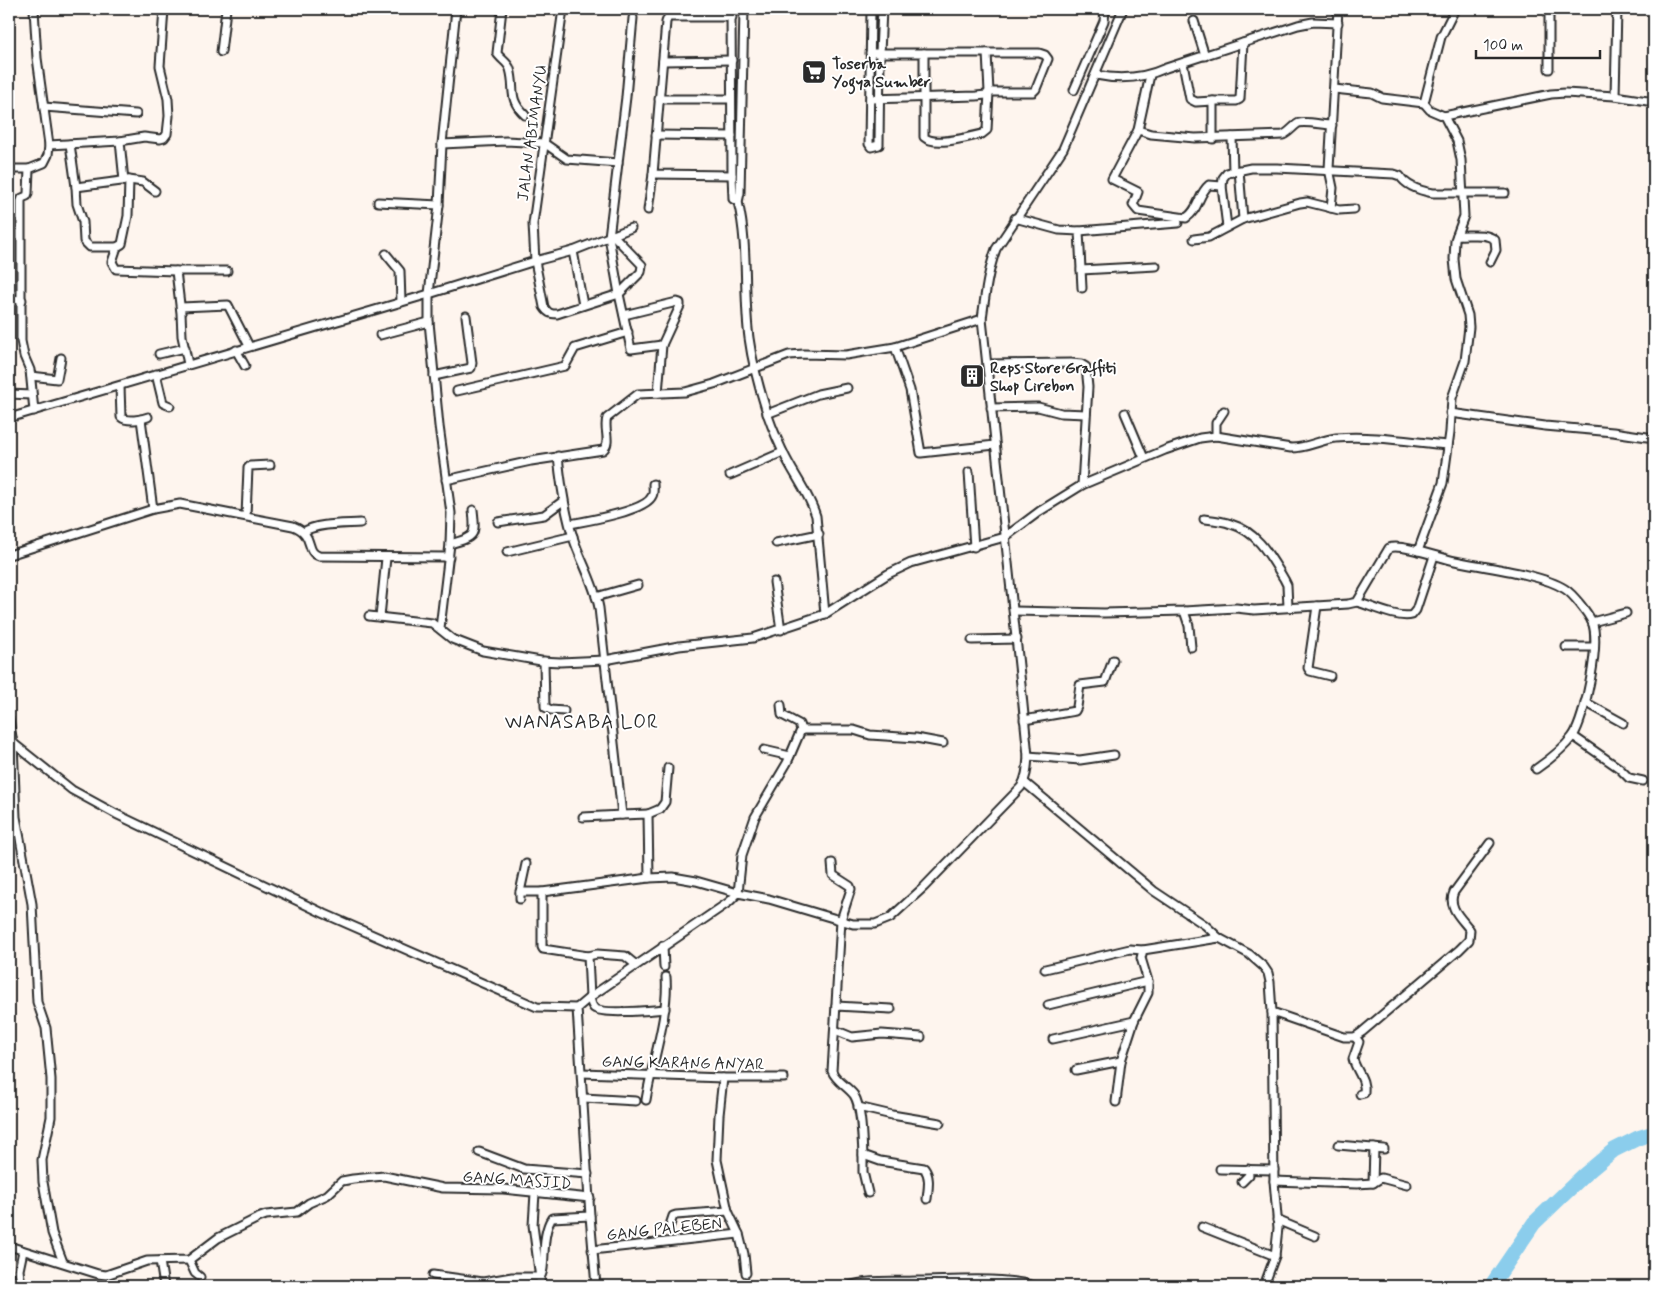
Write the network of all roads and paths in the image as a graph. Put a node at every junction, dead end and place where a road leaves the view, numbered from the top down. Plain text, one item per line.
1 (34, 9) edge
2 (164, 9) edge
3 (226, 9) edge
4 (456, 9) edge
5 (502, 9) edge
6 (563, 9) edge
7 (744, 9) edge
8 (871, 9) edge
9 (882, 9) edge
10 (1100, 9) edge
11 (1123, 9) edge
12 (1338, 9) edge
13 (1455, 9) edge
14 (1549, 9) edge
15 (1616, 9) edge
16 (732, 13) edge
17 (633, 18) dead end
18 (1194, 21) dead end
19 (1338, 24) junction
20 (1097, 41) junction
21 (1244, 43) junction
22 (1108, 45) junction
23 (220, 52) dead end
24 (870, 53) junction
25 (880, 53) junction
26 (924, 53) junction
27 (987, 53) junction
28 (1205, 56) junction
29 (732, 60) junction
30 (663, 61) junction
31 (1183, 63) junction
32 (1549, 69) dead end
33 (1154, 73) junction
34 (1096, 75) junction
35 (1334, 89) junction
36 (1074, 90) dead end
37 (989, 92) junction
38 (1615, 96) junction
39 (924, 97) junction
40 (660, 99) junction
41 (732, 99) junction
42 (870, 99) junction
43 (879, 99) junction
44 (1213, 101) junction
45 (1424, 102) junction
46 (1654, 102) edge
47 (44, 107) junction
48 (136, 114) dead end
49 (524, 115) dead end
50 (1444, 116) junction
51 (1332, 126) junction
52 (1138, 130) junction
53 (656, 135) junction
54 (732, 136) junction
55 (1232, 137) junction
56 (1213, 139) junction
57 (120, 141) junction
58 (544, 143) junction
59 (70, 144) junction
60 (442, 144) junction
61 (49, 145) junction
62 (618, 163) junction
63 (9, 168) edge
64 (29, 169) junction
65 (1328, 169) junction
66 (1236, 171) junction
67 (653, 174) junction
68 (732, 175) junction
69 (126, 180) junction
70 (1222, 186) junction
71 (76, 187) junction
72 (155, 191) dead end
73 (1505, 193) dead end
74 (1464, 194) junction
75 (378, 202) dead end
76 (738, 202) junction
77 (439, 205) junction
78 (1331, 208) junction
79 (1354, 209) dead end
80 (648, 210) dead end
81 (1015, 218) junction
82 (1243, 220) junction
83 (1178, 223) dead end
84 (1227, 227) junction
85 (631, 228) dead end
86 (1079, 231) junction
87 (1457, 235) junction
88 (611, 236) junction
89 (1194, 239) dead end
90 (117, 247) junction
91 (573, 251) junction
92 (386, 254) dead end
93 (535, 260) junction
94 (1490, 262) dead end
95 (1156, 266) dead end
96 (1081, 270) junction
97 (176, 271) junction
98 (227, 271) dead end
99 (1082, 288) dead end
100 (429, 294) junction
101 (619, 294) junction
102 (9, 299) edge
103 (22, 300) junction
104 (402, 302) junction
105 (583, 306) junction
106 (180, 307) junction
107 (624, 315) junction
108 (466, 316) dead end
109 (982, 319) junction
110 (429, 322) junction
111 (628, 332) junction
112 (380, 335) dead end
113 (662, 345) junction
114 (249, 346) junction
115 (895, 347) junction
116 (184, 348) junction
117 (236, 350) junction
118 (158, 354) dead end
119 (61, 358) dead end
120 (188, 364) junction
121 (987, 364) junction
122 (245, 366) dead end
123 (756, 367) junction
124 (156, 374) junction
125 (31, 376) junction
126 (434, 376) junction
127 (120, 386) junction
128 (847, 388) dead end
129 (457, 391) dead end
130 (658, 393) junction
131 (9, 394) edge
132 (32, 395) junction
133 (170, 406) dead end
134 (991, 408) junction
135 (34, 411) junction
136 (1125, 412) dead end
137 (1224, 412) dead end
138 (1450, 412) junction
139 (768, 414) junction
140 (1086, 414) junction
141 (9, 418) edge
142 (1216, 436) junction
143 (1654, 438) edge
144 (995, 445) junction
145 (1448, 445) junction
146 (783, 452) junction
147 (558, 456) junction
148 (1144, 458) junction
149 (270, 465) dead end
150 (969, 472) dead end
151 (730, 475) dead end
152 (446, 480) junction
153 (653, 484) dead end
154 (1082, 485) junction
155 (563, 501) junction
156 (153, 509) junction
157 (473, 510) dead end
158 (246, 516) junction
159 (1204, 519) dead end
160 (498, 522) dead end
161 (360, 523) dead end
162 (570, 524) junction
163 (304, 532) junction
164 (818, 534) junction
165 (573, 536) junction
166 (1005, 537) junction
167 (776, 543) dead end
168 (450, 544) junction
169 (974, 547) junction
170 (1418, 551) junction
171 (507, 552) dead end
172 (9, 555) edge
173 (1434, 556) junction
174 (449, 557) junction
175 (386, 558) junction
176 (774, 582) dead end
177 (638, 585) dead end
178 (596, 597) junction
179 (1357, 602) junction
180 (1317, 606) junction
181 (1288, 607) junction
182 (1014, 611) junction
183 (1184, 611) junction
184 (1626, 613) dead end
185 (825, 614) junction
186 (369, 616) dead end
187 (380, 617) junction
188 (1592, 622) junction
189 (440, 628) junction
190 (781, 630) junction
191 (1017, 639) junction
192 (972, 640) dead end
193 (1191, 647) dead end
194 (1566, 647) dead end
195 (1594, 647) junction
196 (605, 660) junction
197 (1113, 660) dead end
198 (544, 661) junction
199 (1330, 676) dead end
200 (1586, 702) junction
201 (781, 705) dead end
202 (564, 711) dead end
203 (9, 720) edge
204 (1024, 720) junction
205 (1624, 723) dead end
206 (801, 730) junction
207 (1572, 736) junction
208 (13, 743) junction
209 (943, 743) dead end
210 (764, 750) dead end
211 (1114, 755) dead end
212 (790, 756) junction
213 (1028, 756) junction
214 (668, 768) dead end
215 (1536, 770) dead end
216 (1643, 781) dead end
217 (1024, 782) junction
218 (648, 814) junction
219 (622, 815) junction
220 (583, 817) dead end
221 (1490, 843) dead end
222 (832, 863) dead end
223 (526, 864) dead end
224 (649, 878) junction
225 (542, 892) junction
226 (738, 893) junction
227 (841, 920) junction
228 (1220, 938) junction
229 (664, 946) junction
230 (1143, 950) junction
231 (588, 956) junction
232 (636, 965) junction
233 (664, 967) dead end
234 (1045, 969) dead end
235 (666, 977) dead end
236 (1148, 981) junction
237 (590, 997) junction
238 (1048, 1005) dead end
239 (836, 1006) junction
240 (578, 1008) junction
241 (665, 1009) junction
242 (891, 1009) dead end
243 (1272, 1012) junction
244 (1134, 1021) junction
245 (835, 1030) junction
246 (921, 1037) dead end
247 (1355, 1037) junction
248 (1054, 1039) dead end
249 (1121, 1061) junction
250 (1076, 1070) dead end
251 (582, 1073) junction
252 (653, 1075) junction
253 (723, 1078) junction
254 (784, 1078) dead end
255 (1360, 1094) dead end
256 (584, 1098) junction
257 (636, 1100) dead end
258 (646, 1100) dead end
259 (1116, 1102) dead end
260 (858, 1107) junction
261 (940, 1123) dead end
262 (1338, 1144) dead end
263 (1374, 1148) junction
264 (1384, 1150) dead end
265 (479, 1152) dead end
266 (863, 1155) junction
267 (1220, 1169) dead end
268 (1248, 1169) junction
269 (1274, 1170) junction
270 (588, 1174) junction
271 (1274, 1181) junction
272 (1242, 1182) dead end
273 (1373, 1183) junction
274 (1407, 1185) dead end
275 (868, 1193) dead end
276 (535, 1194) junction
277 (590, 1198) junction
278 (926, 1199) dead end
279 (728, 1210) junction
280 (590, 1216) junction
281 (1277, 1220) junction
282 (1202, 1227) dead end
283 (669, 1228) dead end
284 (739, 1234) junction
285 (1315, 1236) dead end
286 (9, 1246) edge
287 (592, 1250) junction
288 (23, 1251) junction
289 (1275, 1256) junction
290 (189, 1260) junction
291 (160, 1261) junction
292 (63, 1262) junction
293 (746, 1273) dead end
294 (433, 1275) dead end
295 (200, 1277) dead end
296 (540, 1277) junction
297 (488, 1284) edge
298 (21, 1286) edge
299 (164, 1286) edge
300 (541, 1286) edge
301 (596, 1286) edge
302 (849, 1286) edge
303 (1035, 1286) edge
304 (1264, 1286) edge

1 - 47 street
2 - 57 street
3 - 23 street
4 - 60 street
5 - 49 street
6 - 58 street, JALAN ABIMANYU
7 - 76 street
8 - 24 street
9 - 25 street
10 - 20 street
11 - 22 street
12 - 19 street
13 - 45 street
14 - 32 street
15 - 38 street
16 - 29 street
16 - 30 street
17 - 62 street
18 - 28 street
19 - 21 street
19 - 35 street
20 - 22 street
20 - 36 street
21 - 28 street
21 - 44 street
22 - 34 street
24 - 25 street
24 - 42 street
25 - 26 street
25 - 43 street
26 - 27 street
26 - 39 street
27 - 37 street
27 - 37 street
28 - 31 street
29 - 30 street
29 - 41 street
30 - 40 street
31 - 33 street
31 - 44 street
33 - 34 street
33 - 52 street
34 - 81 street
35 - 45 street
35 - 51 street
37 - 39 street
37 - 39 street
38 - 46 street
38 - 50 street
39 - 43 street
40 - 41 street
40 - 53 street
41 - 54 street
42 - 43 street
42 - 43 street
44 - 56 street
45 - 50 street
47 - 48 street
47 - 61 street
50 - 74 street
51 - 55 street
51 - 65 street
52 - 56 street
52 - 70 street
53 - 54 street
53 - 67 street
54 - 68 street
55 - 56 street
55 - 66 street
57 - 59 street
57 - 69 street
58 - 60 street
58 - 62 street
58 - 93 street, JALAN ABIMANYU
59 - 61 street
59 - 71 street
60 - 77 street
61 - 64 street
62 - 88 street
63 - 64 street
64 - 103 street
65 - 66 street
65 - 74 street
65 - 78 street
66 - 70 street
66 - 82 street
67 - 68 street
67 - 80 street
68 - 76 street
69 - 71 street
69 - 72 street
69 - 90 street
70 - 84 street
71 - 90 street
73 - 74 street
74 - 87 street
75 - 77 street
76 - 123 street
77 - 100 street
78 - 79 street
78 - 82 street
81 - 86 street
81 - 109 street
82 - 84 street
83 - 86 street
84 - 89 street
85 - 88 street
86 - 96 street
87 - 94 street
87 - 138 street
88 - 91 street
88 - 101 street
88 - 101 street
90 - 97 street
91 - 93 street
91 - 105 street
92 - 104 street
93 - 100 street
93 - 105 street, JALAN ABIMANYU
95 - 96 street
96 - 99 street
97 - 98 street
97 - 106 street
100 - 104 street
100 - 110 street
101 - 105 street
101 - 107 street
102 - 103 street
103 - 125 street
104 - 114 street
106 - 114 street
106 - 116 street
107 - 111 street
107 - 113 street
108 - 126 street
109 - 115 street
109 - 121 street
110 - 112 street
110 - 126 street
111 - 113 street
111 - 129 street
113 - 130 street
114 - 117 street
115 - 123 street
115 - 144 street
116 - 118 street
116 - 120 street
117 - 120 street
117 - 122 street
119 - 125 street
120 - 124 street
121 - 134 street
121 - 140 street
123 - 130 street
123 - 139 street
124 - 127 street
124 - 133 street
125 - 132 street
126 - 152 street
127 - 135 street
127 - 156 street
128 - 139 street
130 - 147 street
131 - 132 street
132 - 135 street
134 - 140 street
134 - 144 street
135 - 141 street
136 - 148 street
137 - 142 street
138 - 143 street
138 - 145 street
139 - 146 street
140 - 154 street
142 - 145 street
142 - 148 street
144 - 166 street
145 - 170 street
146 - 151 street
146 - 164 street
147 - 152 street
147 - 155 street
148 - 154 street
149 - 158 street
150 - 169 street
152 - 168 street
153 - 162 street
154 - 166 street
155 - 160 street
155 - 162 street
156 - 158 street
156 - 172 street
157 - 168 street
158 - 163 street
159 - 181 street
161 - 163 street
162 - 165 street
163 - 175 street
164 - 167 street
164 - 185 street
165 - 171 street
165 - 178 street
166 - 169 street
166 - 182 street
168 - 174 street
169 - 185 street
170 - 173 street
170 - 179 street
173 - 179 street
173 - 188 street
174 - 175 street
174 - 189 street
175 - 187 street
176 - 190 street
177 - 178 street
178 - 196 street
179 - 180 street
180 - 181 street
180 - 199 street
181 - 183 street
182 - 183 street
182 - 191 street
183 - 193 street
184 - 188 street
185 - 190 street
186 - 187 street
187 - 189 street
188 - 195 street
189 - 198 street
190 - 196 street
191 - 192 street
191 - 204 street
194 - 195 street
195 - 200 street
196 - 198 street
196 - 219 street
197 - 204 street
198 - 202 street
200 - 205 street
200 - 207 street
201 - 206 street
203 - 208 street
204 - 213 street
206 - 209 street
206 - 212 street
207 - 215 street
207 - 216 street
208 - 240 street
208 - 292 street
210 - 212 street
211 - 213 street
212 - 226 street
213 - 217 street
214 - 218 street
217 - 227 street
217 - 228 street
218 - 219 street
218 - 224 street
219 - 220 street
221 - 247 street
222 - 227 street
223 - 225 street
224 - 225 street
224 - 226 street
225 - 231 street
226 - 227 street
226 - 229 street
227 - 239 street
228 - 230 street
228 - 243 street
229 - 232 street
229 - 233 street
230 - 234 street
230 - 236 street
231 - 232 street
231 - 237 street
232 - 237 street
235 - 241 street
236 - 238 street
236 - 244 street
237 - 240 street
237 - 241 street
239 - 242 street
239 - 245 street
240 - 251 street
241 - 252 street
243 - 247 street
243 - 269 street
244 - 248 street
244 - 249 street
245 - 246 street
245 - 260 street
247 - 255 street
249 - 250 street
249 - 259 street
251 - 252 street, GANG KARANG ANYAR
251 - 256 street
252 - 253 street, GANG KARANG ANYAR
252 - 258 street
253 - 254 street, GANG KARANG ANYAR
253 - 279 street
256 - 257 street
256 - 270 street
260 - 261 street
260 - 266 street
262 - 263 street
263 - 264 street
263 - 273 street
265 - 270 street
266 - 275 street
266 - 278 street
267 - 268 street
268 - 269 street
268 - 272 street
269 - 271 street
270 - 277 street
271 - 273 street
271 - 281 street
273 - 274 street
276 - 277 street, GANG MASJID
276 - 290 street, GANG MASJID
276 - 296 street
277 - 280 street
279 - 283 street
279 - 284 street
280 - 287 street
280 - 296 street
281 - 285 street
281 - 289 street
282 - 289 street
284 - 287 street, GANG PALEBEN
284 - 293 street
286 - 288 street
287 - 301 street
288 - 292 street
288 - 298 street
289 - 304 street
290 - 291 street
290 - 295 street
291 - 292 street
291 - 299 street
294 - 297 street
296 - 297 street
296 - 300 street
302 - 303 street

